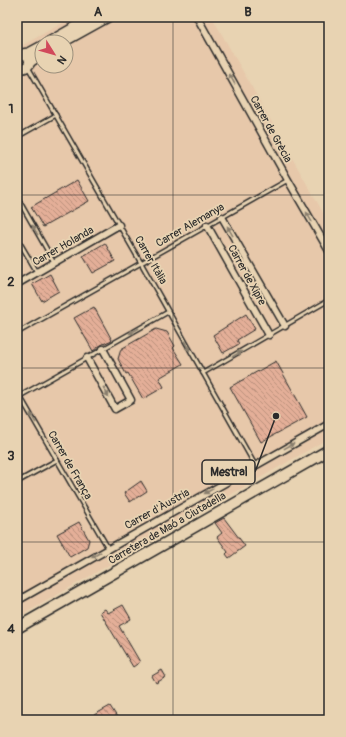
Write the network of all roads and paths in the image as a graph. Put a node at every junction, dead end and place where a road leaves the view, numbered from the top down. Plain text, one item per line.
1 (93, 17) edge
2 (108, 17) edge
3 (196, 17) edge
4 (63, 34) edge
5 (74, 36) edge
6 (34, 50) edge
7 (34, 57) edge
8 (21, 62) edge
9 (56, 115) junction
10 (17, 138) edge
11 (288, 180) junction
12 (17, 197) edge
13 (222, 217) junction
14 (119, 225) junction
15 (207, 226) junction
16 (329, 235) edge
17 (17, 238) edge
18 (322, 238) junction
19 (329, 251) edge
20 (54, 262) junction
21 (141, 263) junction
22 (37, 272) junction
23 (17, 284) edge
24 (329, 300) edge
25 (168, 312) junction
26 (285, 326) junction
27 (17, 334) edge
28 (269, 335) junction
29 (103, 349) junction
30 (87, 358) junction
31 (203, 373) junction
32 (17, 391) edge
33 (20, 396) junction
34 (329, 424) edge
35 (329, 450) edge
36 (57, 460) junction
37 (255, 465) junction
38 (17, 482) edge
39 (108, 548) junction
40 (17, 601) edge
41 (17, 628) edge

1 - 4 street
2 - 5 street
11 -> 3 street, Carrer de Grècia
6 - 8 street
7 - 8 street
8 - 9 lane, Carrer Itàlia
9 - 10 lane
9 - 14 lane, Carrer Itàlia
11 - 13 lane, Carrer Alemanya
18 -> 11 street, Carrer de Grècia
20 -> 12 lane
13 - 15 lane, Carrer Alemanya
26 -> 13 street, Carrer de Xipre
14 - 20 street, Carrer Holanda
14 - 21 lane, Carrer Itàlia
15 - 21 lane, Carrer Alemanya
15 - 28 street, Carrer de Xipre
16 - 18 street
17 - 22 lane
18 - 19 street, Carrer de Grècia
20 - 22 street, Carrer Holanda
21 - 25 lane, Carrer Itàlia
21 - 27 lane, Carrer Alemanya
22 - 23 street, Carrer Holanda
24 - 26 lane
25 -> 29 lane
25 -> 31 lane, Carrer Itàlia
26 - 28 lane
31 -> 28 lane
29 - 30 lane
30 -> 29 street
30 - 33 lane
31 - 37 lane, Carrer Itàlia
32 - 33 lane, Carrer de França
36 -> 33 lane, Carrer de França
37 -> 34 street, Carrer d'Àustria
35 - 41 main road, Carretera de Maó a Ciutadella
36 - 38 lane
36 - 39 lane, Carrer de França
37 -> 39 street, Carrer d'Àustria
39 -> 40 street, Carrer d'Àustria

